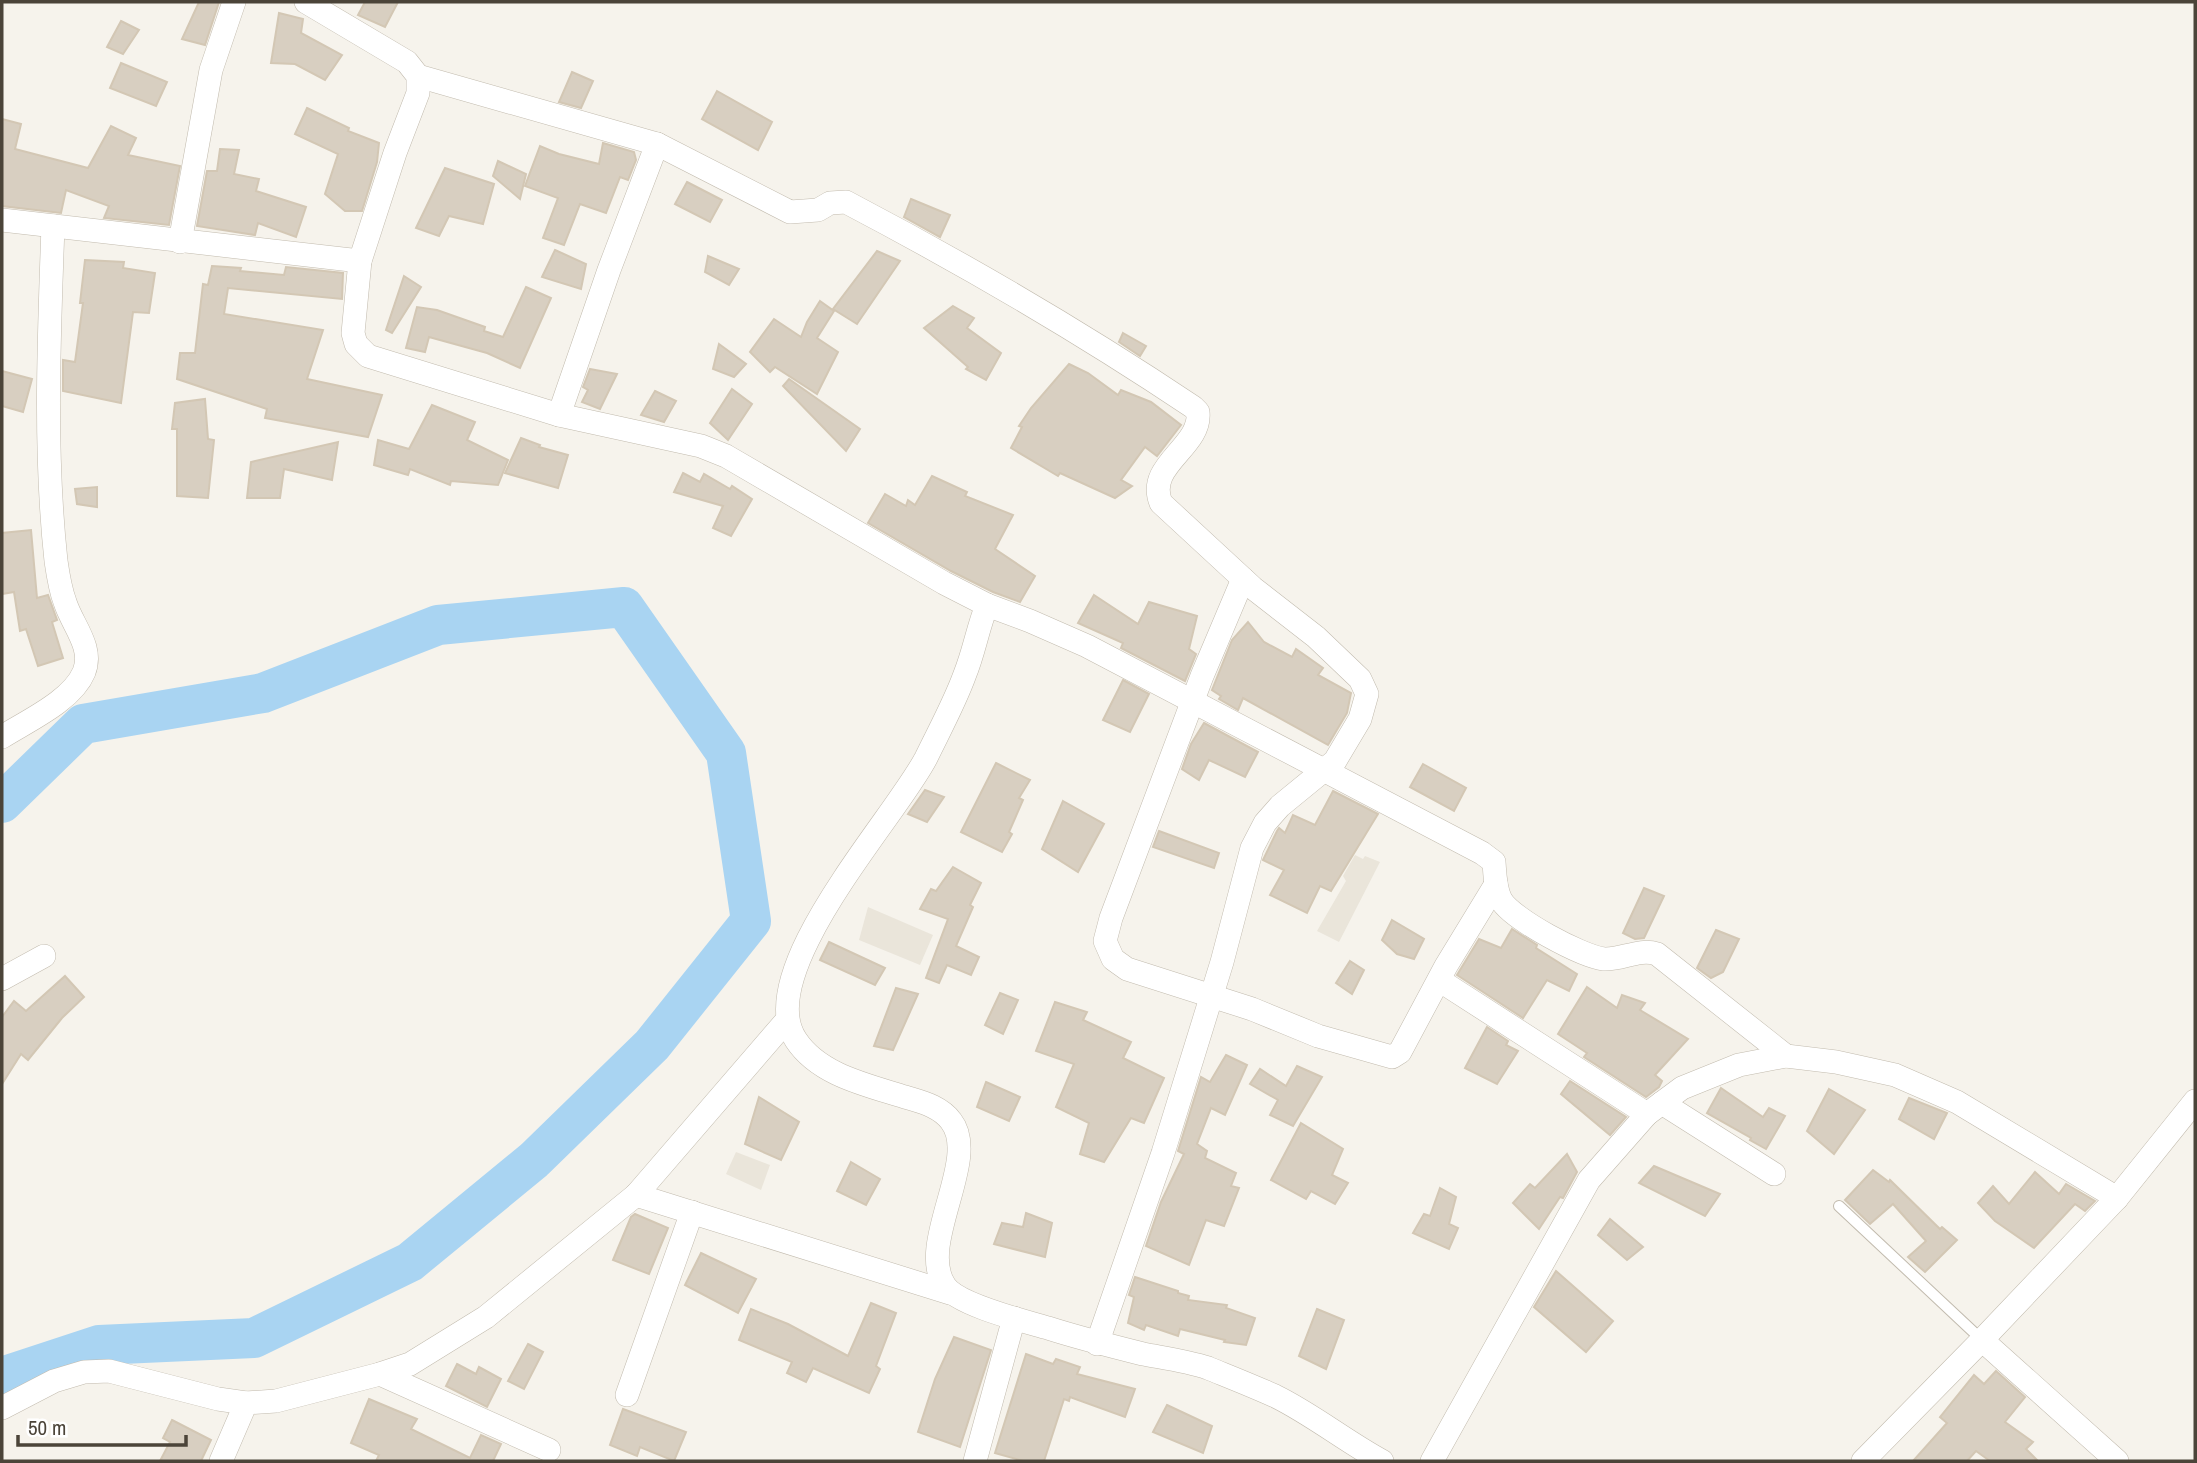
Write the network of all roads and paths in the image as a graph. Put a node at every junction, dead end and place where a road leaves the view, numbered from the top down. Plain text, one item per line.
1 (234, 2) edge
2 (306, 2) edge
3 (418, 76) junction
4 (657, 144) junction
5 (2, 220) edge
6 (53, 226) junction
7 (180, 242) junction
8 (360, 261) junction
9 (559, 415) junction
10 (1243, 579) junction
11 (987, 605) junction
12 (1192, 702) junction
13 (2, 737) edge
14 (1324, 769) junction
15 (1496, 884) junction
16 (44, 956) dead end
17 (2, 979) edge
18 (1439, 980) junction
19 (1211, 995) junction
20 (787, 1020) junction
21 (1786, 1056) junction
22 (2195, 1101) edge
23 (1655, 1108) junction
24 (1774, 1174) dead end
25 (636, 1195) junction
26 (2117, 1198) junction
27 (1839, 1206) dead end
28 (692, 1212) junction
29 (950, 1293) junction
30 (1014, 1318) junction
31 (1982, 1340) junction
32 (1097, 1343) junction
33 (380, 1374) junction
34 (627, 1395) dead end
35 (246, 1403) junction
36 (2, 1408) edge
37 (549, 1450) dead end
38 (1378, 1460) edge
39 (221, 1461) edge
40 (975, 1461) edge
41 (1432, 1461) edge
42 (1863, 1461) edge
43 (2117, 1461) edge

1 - 7 street
2 - 3 street
3 - 4 street
3 - 8 street
4 - 9 street
4 - 10 street
5 - 6 street
6 - 7 street
6 - 13 street
7 - 8 street
8 - 9 street
9 - 11 street
10 - 12 street
10 - 14 street
11 - 12 street
11 - 20 street
12 - 14 street
12 - 19 street
14 - 15 street
14 - 19 street
15 - 18 street
15 - 21 street
16 - 17 street
18 - 19 street
18 - 23 street
19 - 32 street
20 - 25 street
20 - 29 street
21 - 23 street
21 - 26 street
22 - 26 street
23 - 24 street
23 - 41 street
25 - 28 street
25 - 33 street
26 - 31 street
27 - 31 lane
28 - 29 street
28 - 34 street
29 - 30 street
30 - 32 street
30 - 40 street
31 - 42 street
31 - 43 street
32 - 38 street
33 - 35 street
33 - 37 street
35 - 36 street
35 - 39 street

